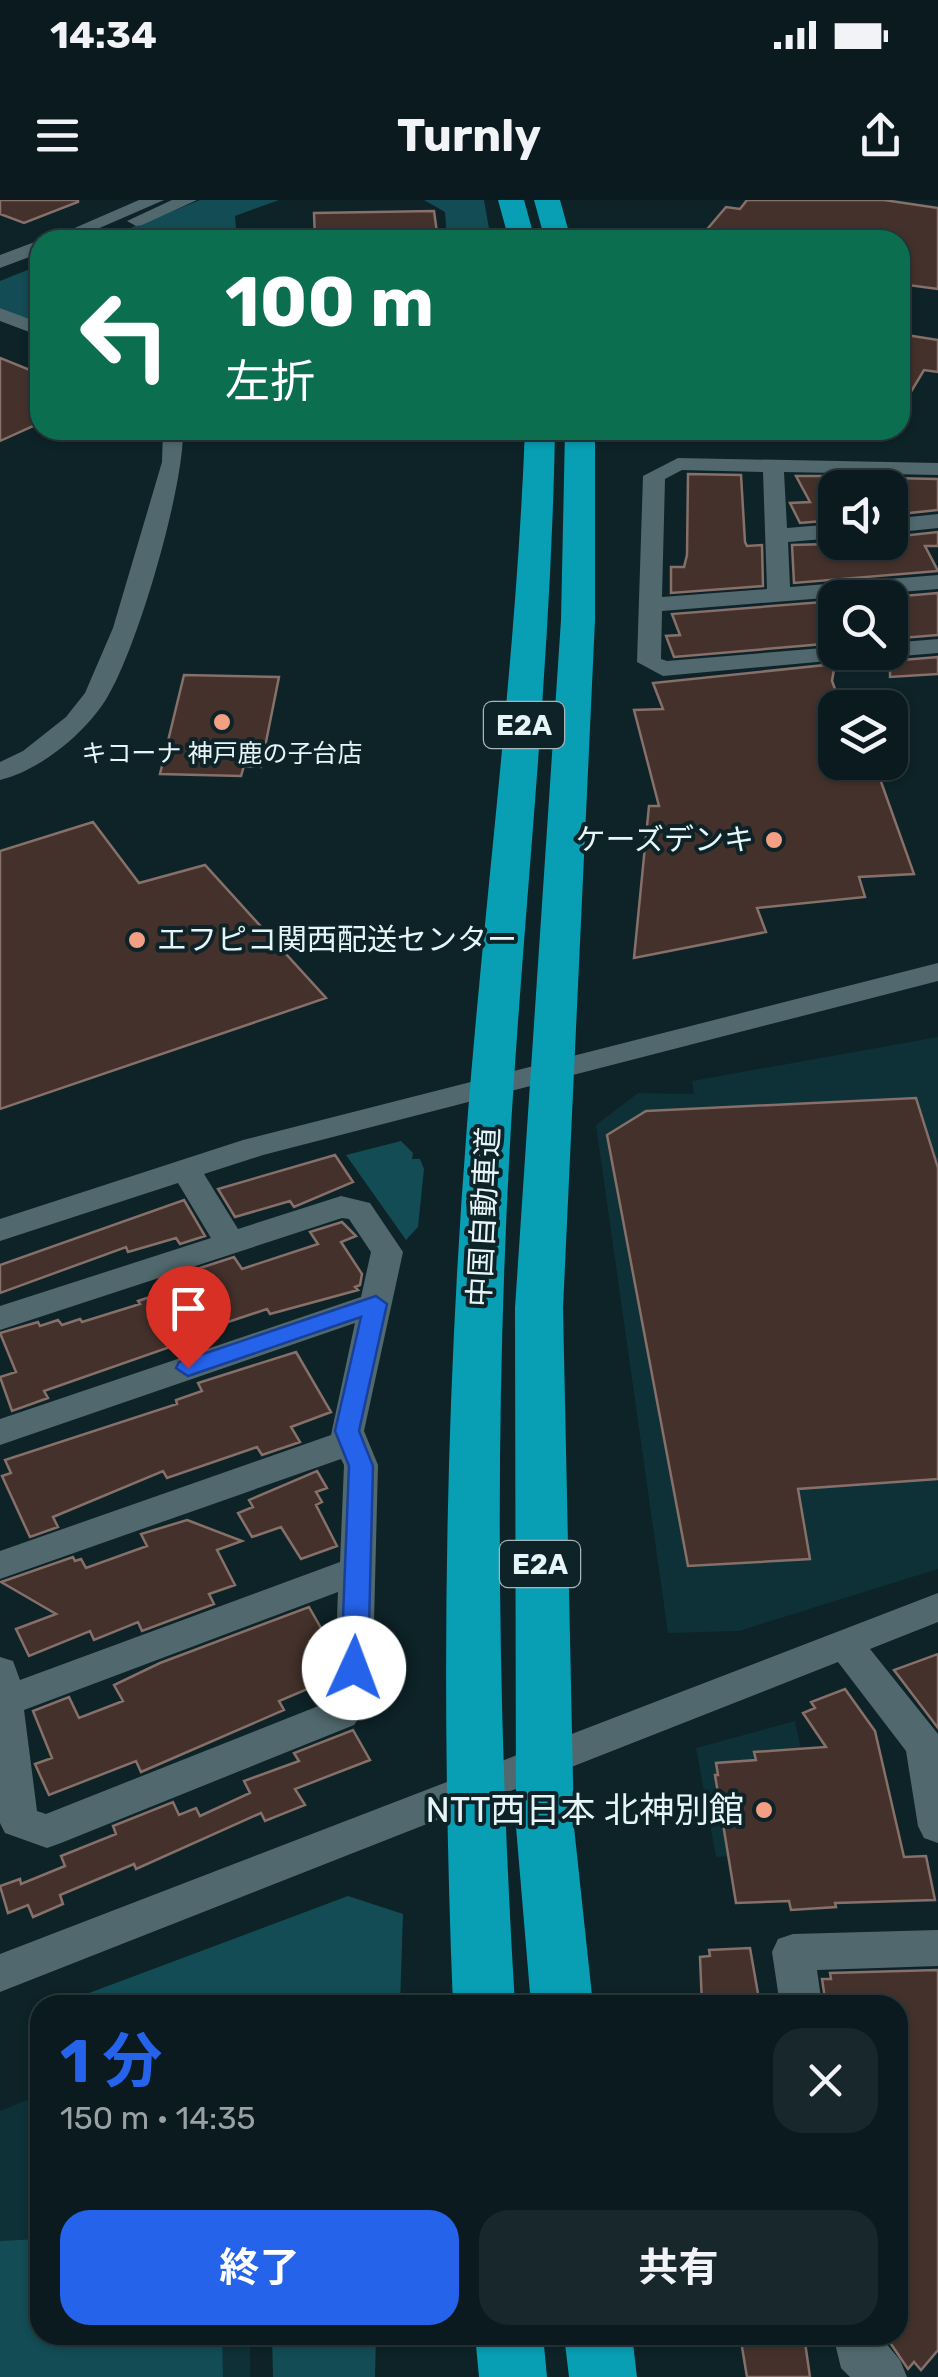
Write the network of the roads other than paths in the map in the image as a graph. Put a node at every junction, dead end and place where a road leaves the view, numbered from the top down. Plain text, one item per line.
1 (155, 200) edge
2 (188, 200) edge
3 (511, 200) edge
4 (547, 200) edge
5 (81, 230) edge
6 (115, 230) edge
7 (519, 230) edge
8 (555, 230) edge
9 (30, 250) edge
10 (0, 262) edge
11 (30, 264) edge
12 (0, 276) edge
13 (0, 314) edge
14 (30, 326) edge
15 (173, 440) edge
16 (540, 440) edge
17 (580, 440) edge
18 (773, 466) junction
19 (938, 469) edge
20 (938, 521) edge
21 (908, 524) edge
22 (818, 532) edge
23 (776, 536) junction
24 (938, 582) edge
25 (779, 595) junction
26 (650, 605) junction
27 (938, 646) edge
28 (908, 648) edge
29 (818, 656) edge
30 (0, 772) edge
31 (938, 972) edge
32 (185, 1168) junction
33 (0, 1230) edge
34 (230, 1243) junction
35 (376, 1304) junction
36 (0, 1318) edge
37 (0, 1432) edge
38 (350, 1442) junction
39 (0, 1565) edge
40 (358, 1570) junction
41 (938, 1607) edge
42 (845, 1644) junction
43 (2, 1688) edge
44 (931, 1743) edge
45 (938, 1826) edge
46 (938, 1948) edge
47 (0, 1973) edge
48 (483, 1995) edge
49 (561, 1995) edge
50 (800, 1995) edge
51 (509, 2345) edge
52 (599, 2345) edge
53 (857, 2345) edge
54 (512, 2377) edge
55 (603, 2377) edge
56 (883, 2377) edge

1 - 5 street
2 - 6 street
3 - 7 highway
4 - 8 highway
9 - 10 street
11 - 12 street
13 - 14 street
15 - 30 street
16 - 48 highway, 中国自動車道 / E2A
17 - 49 highway, 中国自動車道 / E2A
18 - 19 street
18 - 23 street
18 - 26 street
20 - 21 street
22 - 23 street
23 - 25 street
24 - 25 street
25 - 26 street
26 - 29 street
27 - 28 street
31 - 32 street
32 - 33 street
32 - 34 street
34 - 35 street
34 - 36 street
35 - 37 street
35 - 38 street
38 - 39 street
38 - 40 street
40 - 43 street
40 - 43 street
41 - 42 street
42 - 44 street
42 - 47 street
44 - 45 street
46 - 50 street
51 - 54 highway
52 - 55 highway
53 - 56 street

